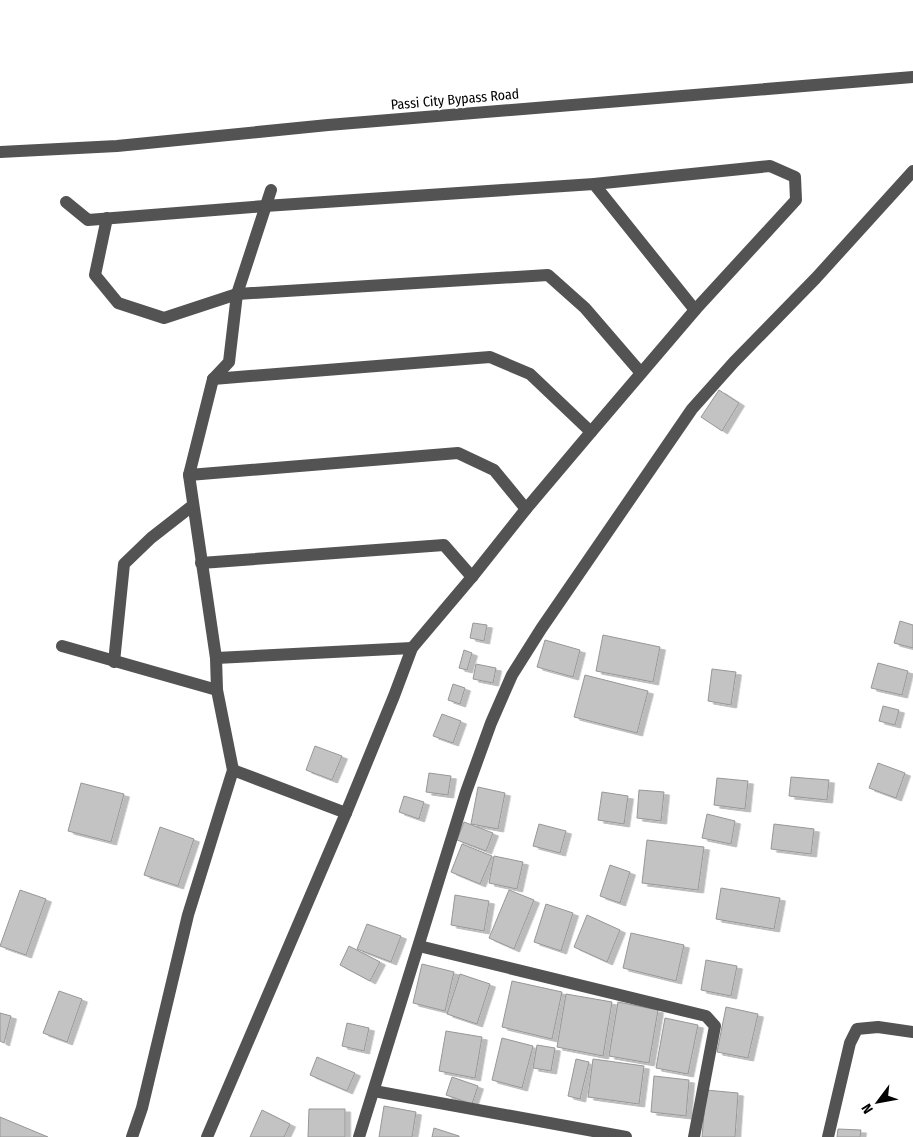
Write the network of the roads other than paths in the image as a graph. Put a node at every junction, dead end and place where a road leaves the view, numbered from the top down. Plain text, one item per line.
1 (913, 77) edge
2 (0, 152) edge
3 (913, 171) edge
4 (594, 184) junction
5 (271, 190) dead end
6 (66, 202) dead end
7 (265, 206) junction
8 (107, 218) junction
9 (237, 294) junction
10 (695, 310) junction
11 (641, 373) junction
12 (213, 379) junction
13 (590, 432) junction
14 (189, 475) junction
15 (192, 506) junction
16 (526, 509) junction
17 (202, 563) junction
18 (472, 577) junction
19 (62, 646) dead end
20 (412, 648) junction
21 (216, 658) junction
22 (114, 662) junction
23 (217, 690) junction
24 (233, 770) junction
25 (346, 813) junction
26 (419, 946) junction
27 (913, 1032) edge
28 (374, 1090) junction
29 (132, 1137) edge
30 (207, 1137) edge
31 (359, 1137) edge
32 (626, 1137) edge
33 (694, 1137) edge
34 (828, 1137) edge

1 - 2 street, Passi City Bypass Road
3 - 26 street
4 - 7 street
4 - 10 street
4 - 10 street
5 - 7 street
6 - 8 street
7 - 8 street
7 - 9 street
8 - 9 street
9 - 11 street
9 - 12 street
10 - 11 street
11 - 13 street
12 - 13 street
12 - 14 street
13 - 16 street
14 - 15 street
14 - 16 street
15 - 17 street
15 - 22 street
16 - 18 street
17 - 18 street
17 - 21 street
18 - 20 street
19 - 22 street
20 - 21 street
20 - 25 street
21 - 23 street
22 - 23 street
23 - 24 street
24 - 25 street
24 - 29 street
25 - 30 street
26 - 28 street
26 - 33 street
27 - 34 street
28 - 31 street
28 - 32 street

